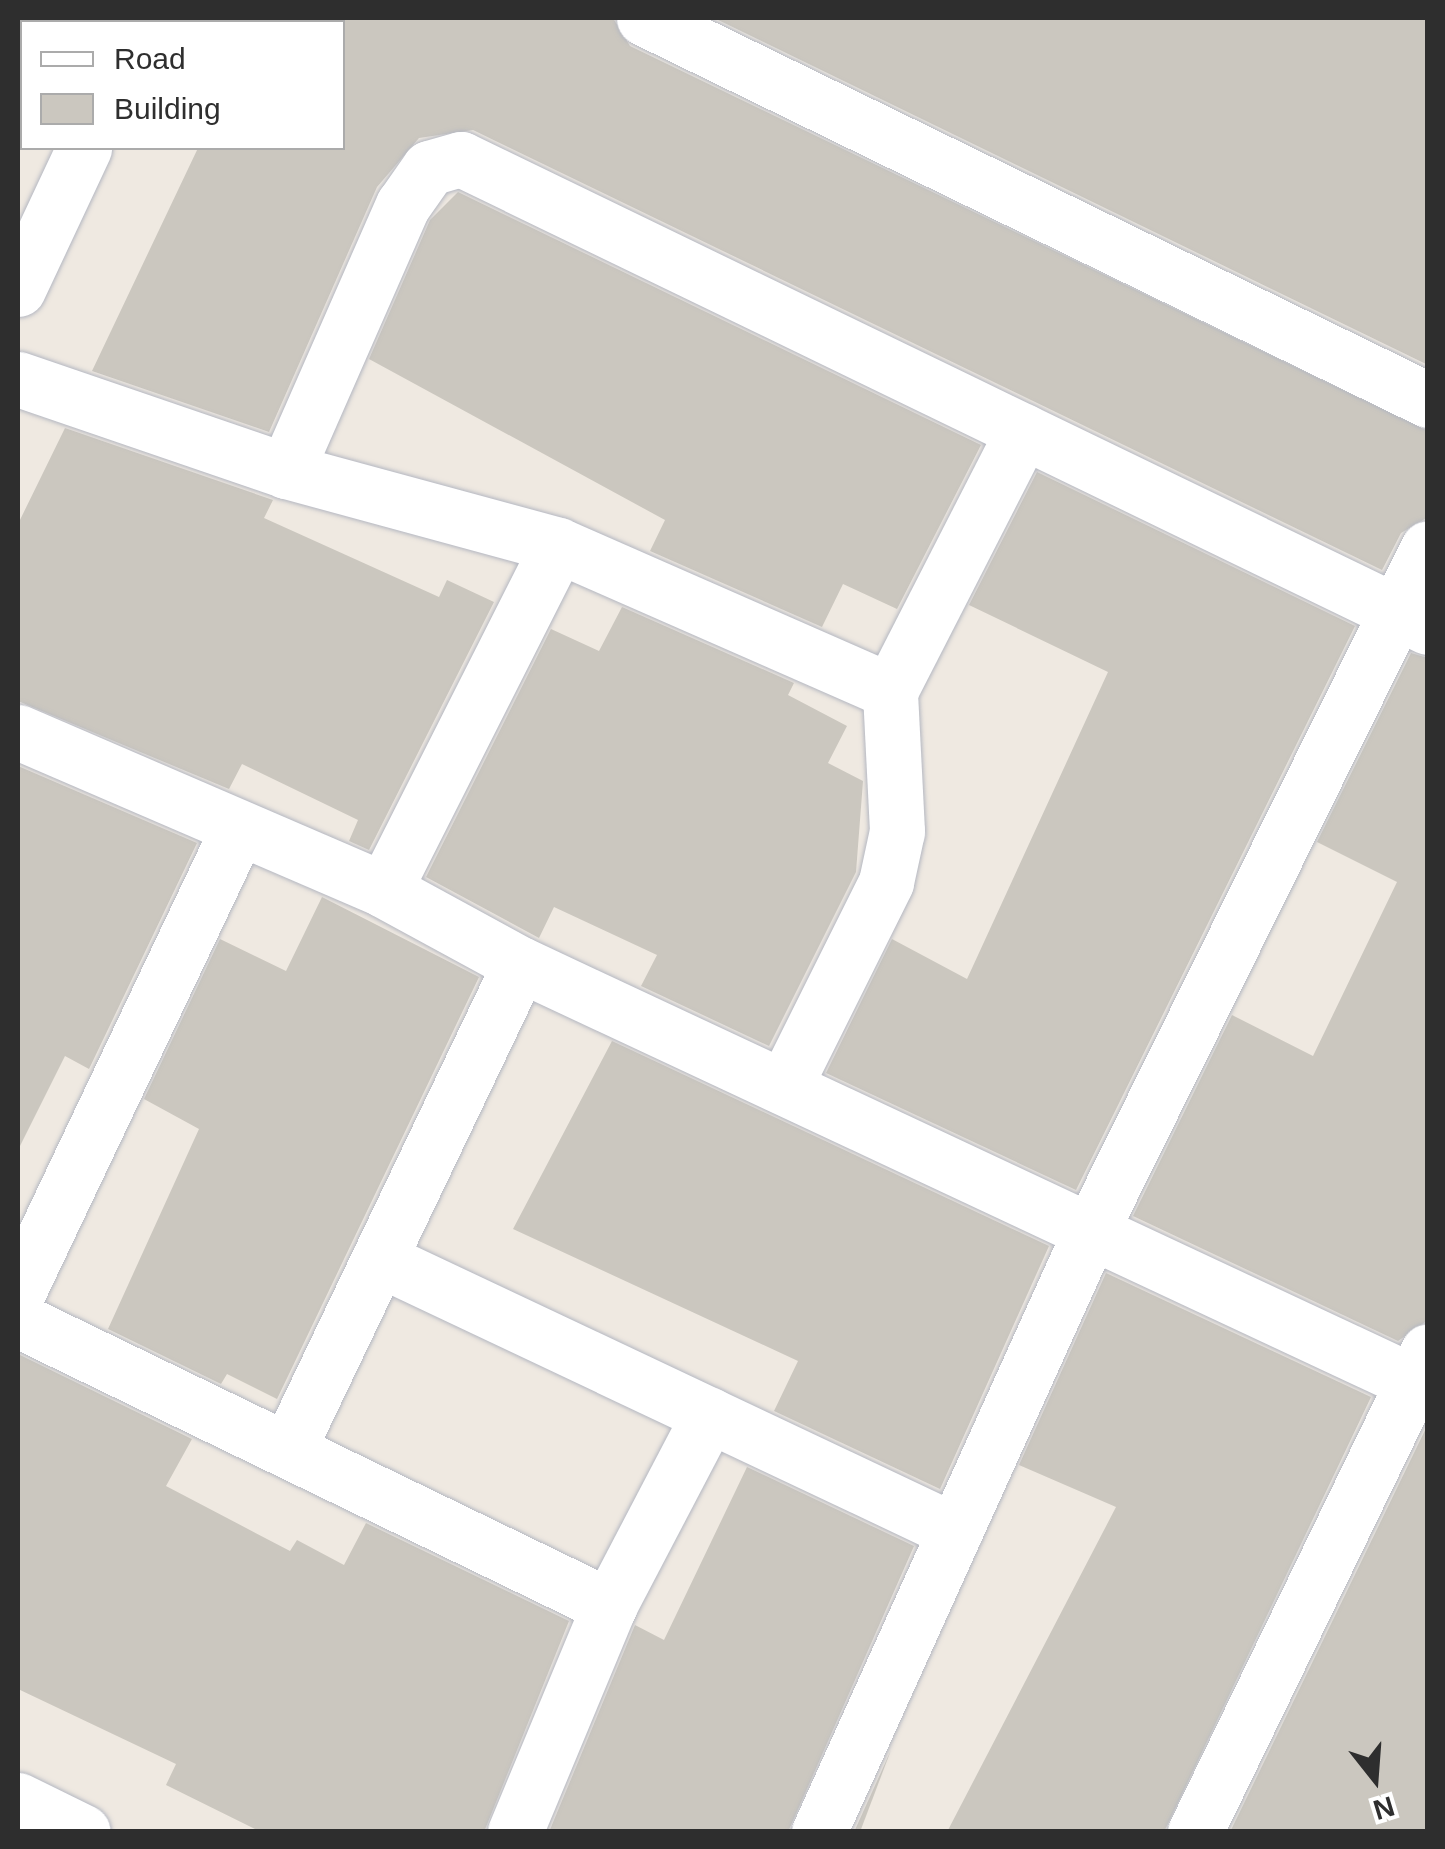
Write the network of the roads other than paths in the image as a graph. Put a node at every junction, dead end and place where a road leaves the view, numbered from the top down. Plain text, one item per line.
1 (644, 18) edge
2 (83, 150) edge
3 (18, 290) edge
4 (18, 379) edge
5 (1428, 400) edge
6 (1024, 432) junction
7 (286, 471) junction
8 (558, 544) junction
9 (1428, 548) edge
10 (1411, 619) edge
11 (890, 691) junction
12 (18, 732) edge
13 (236, 833) junction
14 (384, 890) junction
15 (520, 964) junction
16 (784, 1087) junction
17 (1092, 1228) junction
18 (379, 1259) junction
19 (18, 1292) edge
20 (18, 1320) edge
21 (1423, 1375) edge
22 (709, 1415) junction
23 (289, 1447) junction
24 (955, 1531) junction
25 (609, 1606) junction
26 (18, 1800) edge
27 (83, 1832) edge
28 (514, 1832) edge
29 (818, 1832) edge
30 (1196, 1832) edge

1 - 5 street
2 - 3 street
4 - 7 street
6 - 7 street
6 - 10 street
6 - 11 street
7 - 8 street
8 - 11 street
8 - 14 street
9 - 10 street
10 - 17 street
11 - 16 street
12 - 13 street
13 - 14 street
13 - 19 street
14 - 15 street
15 - 16 street
15 - 18 street
16 - 17 street
17 - 21 street
17 - 24 street
18 - 22 street
18 - 23 street
20 - 23 street
21 - 30 street
22 - 24 street
22 - 25 street
23 - 25 street
24 - 29 street
25 - 28 street
26 - 27 street

